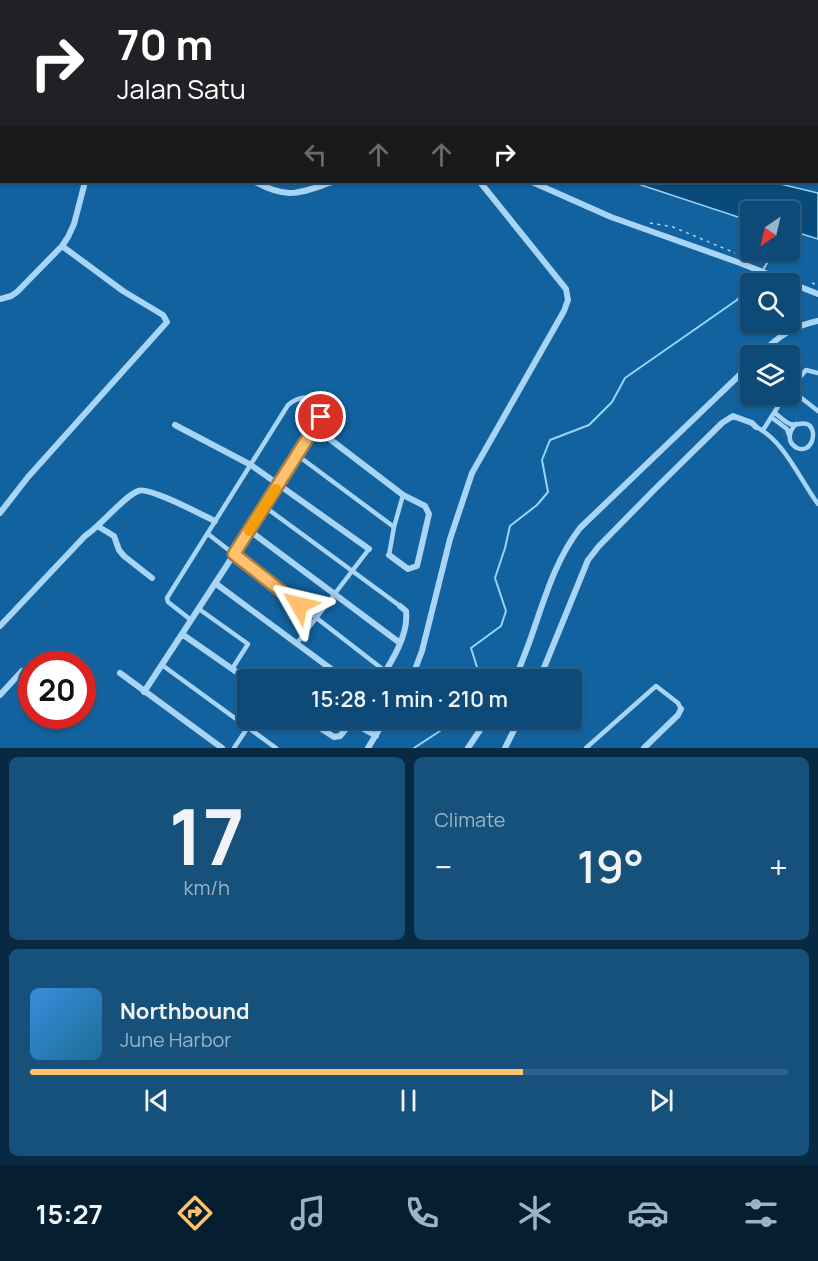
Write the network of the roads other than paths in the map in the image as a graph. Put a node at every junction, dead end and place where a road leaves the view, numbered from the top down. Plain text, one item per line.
1 (85, 183) edge
2 (257, 183) edge
3 (330, 183) edge
4 (481, 183) edge
5 (534, 183) edge
6 (62, 246) junction
7 (818, 294) edge
8 (0, 299) edge
9 (818, 321) edge
10 (770, 345) edge
11 (818, 373) edge
12 (740, 375) edge
13 (800, 377) edge
14 (800, 397) edge
15 (779, 405) edge
16 (327, 406) joint
17 (818, 411) edge
18 (773, 415) junction
19 (796, 424) junction
20 (175, 425) dead end
21 (314, 427) junction
22 (760, 429) junction
23 (789, 435) junction
24 (297, 455) junction
25 (251, 465) junction
26 (279, 483) junction
27 (403, 495) junction
28 (818, 504) edge
29 (265, 507) junction
30 (0, 513) edge
31 (215, 521) junction
32 (99, 527) junction
33 (394, 527) junction
34 (250, 531) junction
35 (208, 534) junction
36 (369, 549) joint
37 (234, 554) junction
38 (389, 555) joint
39 (353, 571) junction
40 (152, 578) dead end
41 (215, 583) junction
42 (334, 594) junction
43 (400, 606) joint
44 (199, 609) junction
45 (316, 618) junction
46 (191, 620) junction
47 (0, 626) edge
48 (182, 634) junction
49 (297, 643) junction
50 (400, 643) junction
51 (162, 665) junction
52 (232, 669) junction
53 (331, 669) edge
54 (385, 669) edge
55 (387, 669) edge
56 (415, 669) edge
57 (519, 669) edge
58 (543, 669) edge
59 (120, 673) dead end
60 (237, 673) edge
61 (18, 675) edge
62 (144, 692) junction
63 (0, 695) edge
64 (681, 709) joint
65 (237, 720) edge
66 (247, 729) edge
67 (249, 729) edge
68 (322, 729) edge
69 (346, 729) edge
70 (364, 729) edge
71 (380, 729) edge
72 (481, 729) edge
73 (514, 729) edge
74 (376, 736) junction
75 (222, 748) edge
76 (234, 748) edge
77 (276, 748) edge
78 (368, 748) edge
79 (468, 748) edge
80 (505, 748) edge
81 (586, 748) edge
82 (644, 748) edge

1 - 6 street
2 - 3 street
4 - 56 street
5 - 7 street
6 - 8 street
6 - 30 street
9 - 10 street
11 - 13 lane
12 - 57 street
14 - 17 lane
15 - 18 lane
16 - 21 street
16 - 25 lane
18 - 19 lane
18 - 22 lane
18 - 23 lane
19 - 23 lane
19 - 23 lane
20 - 25 street
21 - 24 street
21 - 27 street
22 - 28 lane
22 - 58 street
24 - 26 street
24 - 33 lane
25 - 26 street
25 - 31 lane
26 - 29 street
26 - 36 street
27 - 33 lane
27 - 38 street
29 - 34 street
29 - 39 lane
31 - 32 street
31 - 35 lane
32 - 40 street
32 - 47 street
33 - 38 lane
34 - 37 street
34 - 42 street
35 - 37 lane
35 - 46 lane
36 - 39 lane
37 - 41 street
37 - 45 lane
39 - 42 lane
39 - 43 lane
41 - 44 street
41 - 49 street
42 - 45 lane
42 - 50 street
43 - 50 street
44 - 46 street
44 - 52 lane
45 - 49 lane
45 - 54 lane
46 - 48 street
48 - 51 street
48 - 52 street
49 - 53 street
50 - 55 street
51 - 62 street
51 - 65 lane
52 - 60 street
59 - 62 street
61 - 63 street
62 - 75 street
64 - 81 lane
64 - 82 street
66 - 76 lane
67 - 77 lane
68 - 69 street
70 - 74 street
71 - 74 street
72 - 79 street
73 - 80 street
74 - 78 street

